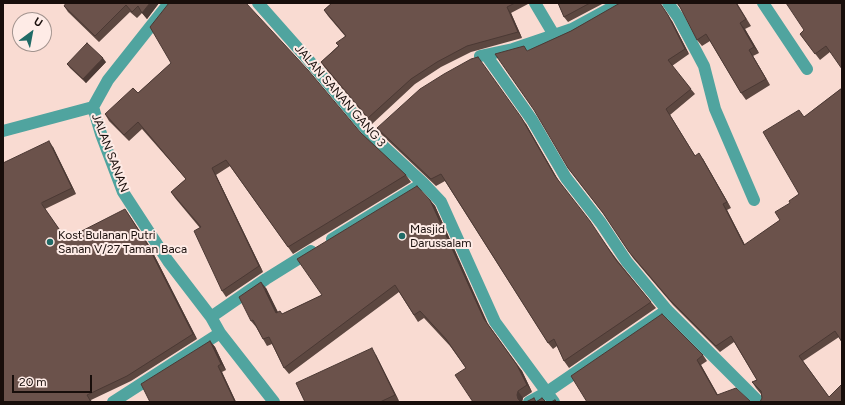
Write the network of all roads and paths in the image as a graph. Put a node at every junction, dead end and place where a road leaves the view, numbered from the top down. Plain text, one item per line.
1 (169, 3) edge
2 (258, 3) edge
3 (535, 3) edge
4 (668, 3) edge
5 (763, 3) edge
6 (618, 4) edge
7 (554, 35) junction
8 (486, 54) junction
9 (473, 59) edge
10 (807, 69) dead end
11 (93, 107) junction
12 (382, 125) edge
13 (3, 132) edge
14 (371, 135) junction
15 (423, 183) junction
16 (754, 200) dead end
17 (667, 310) junction
18 (211, 317) junction
19 (220, 333) junction
20 (551, 397) edge
21 (113, 402) edge
22 (274, 402) edge
23 (529, 402) edge
24 (759, 402) edge

1 - 11 street, JALAN SANAN
2 - 14 street, JALAN SANAN GANG 3
3 - 7 street
4 - 16 street
5 - 10 street
6 - 7 street
7 - 8 street
8 - 9 street
8 - 17 street
11 - 13 street
11 - 18 street, JALAN SANAN
12 - 14 street
14 - 15 street, JALAN SANAN GANG 3
15 - 18 street
15 - 20 street, JALAN SANAN GANG 3
17 - 20 street
17 - 24 street
18 - 19 street, JALAN SANAN
19 - 21 street
19 - 22 street, JALAN SANAN
20 - 23 street

